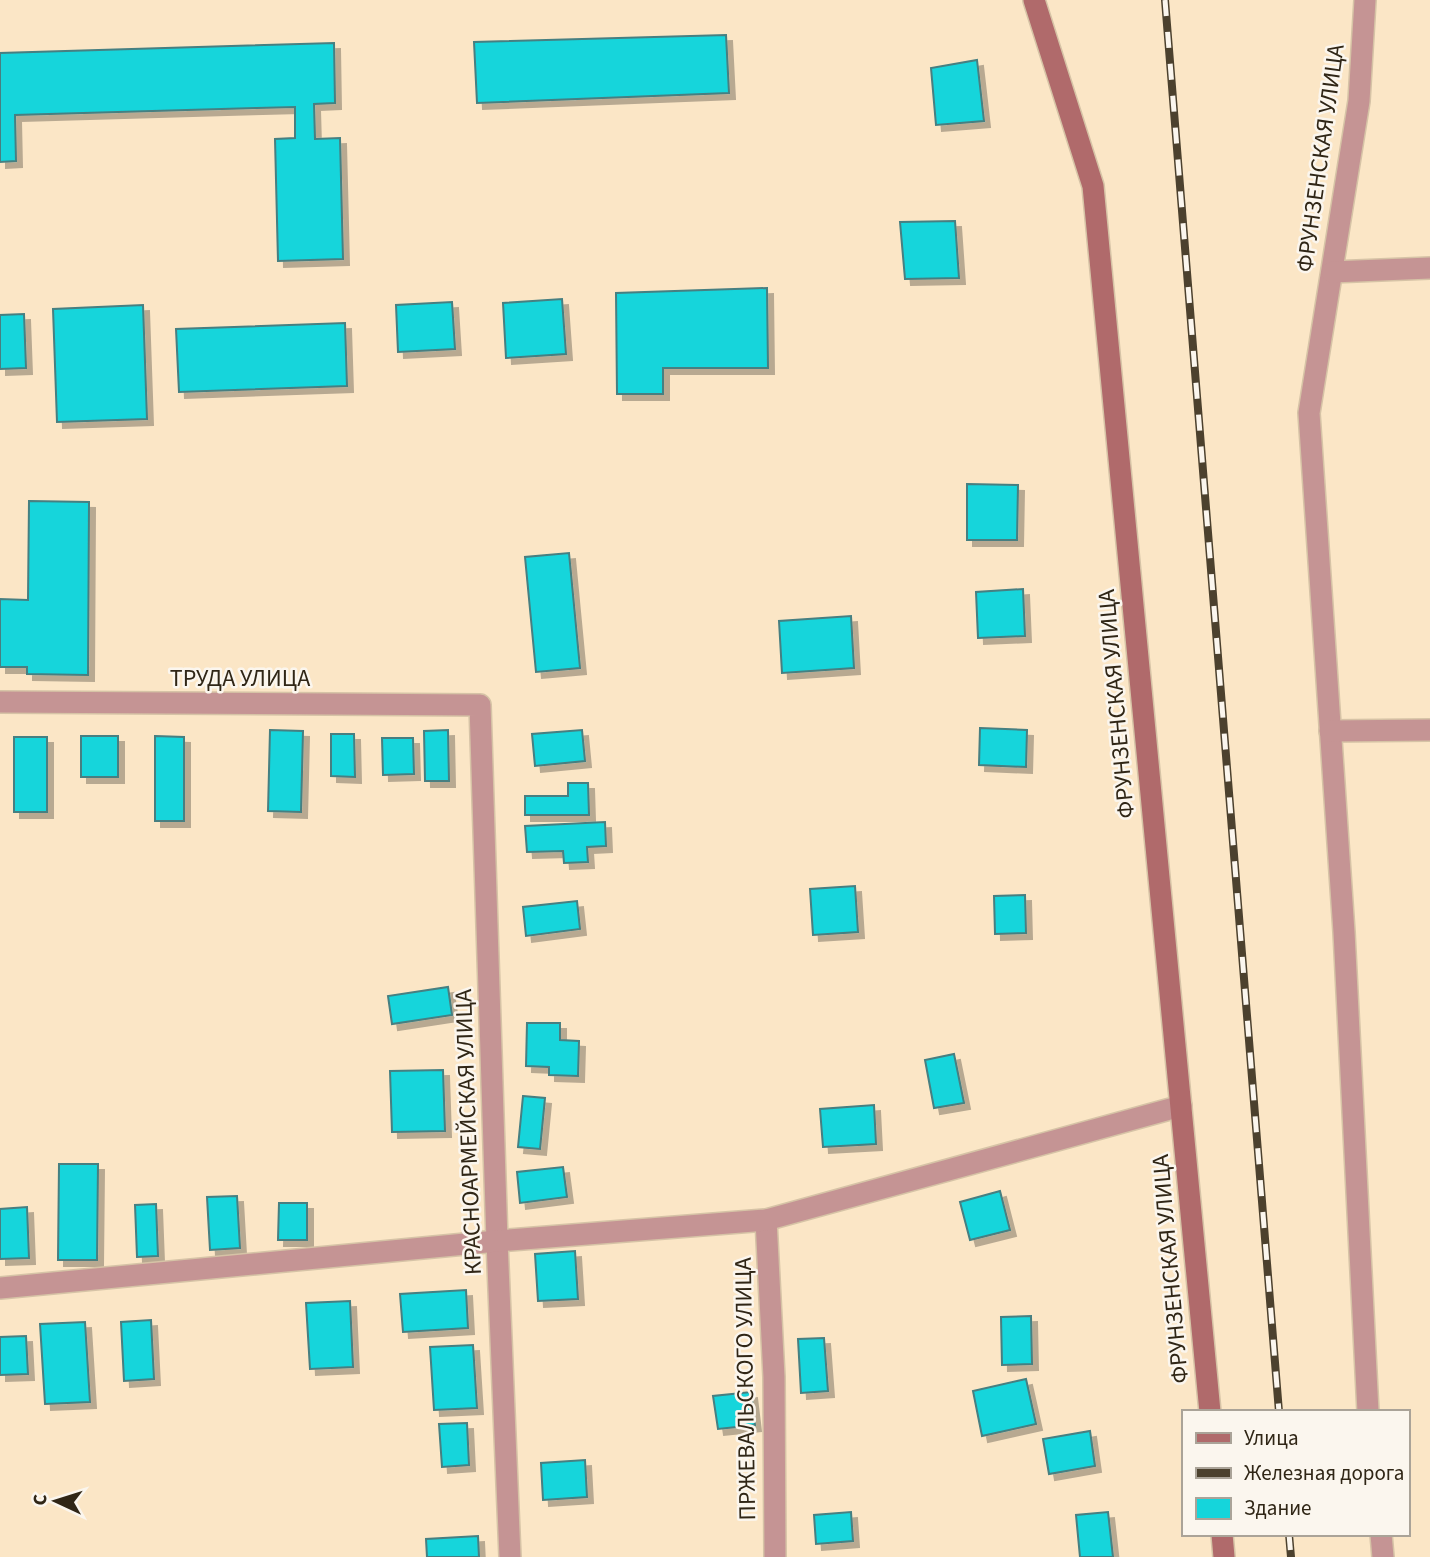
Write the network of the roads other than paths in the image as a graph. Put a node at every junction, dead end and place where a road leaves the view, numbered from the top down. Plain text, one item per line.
1 (1034, 0) edge
2 (1365, 0) edge
3 (1430, 268) edge
4 (1332, 272) junction
5 (0, 702) edge
6 (480, 705) joint
7 (1430, 730) edge
8 (1330, 731) junction
9 (1181, 1106) junction
10 (766, 1220) junction
11 (498, 1241) junction
12 (0, 1288) edge
13 (1210, 1410) edge
14 (1368, 1410) edge
15 (1222, 1536) edge
16 (1381, 1536) edge
17 (510, 1557) edge
18 (775, 1557) edge
19 (1224, 1557) edge
20 (1383, 1557) edge

1 - 9 street, ФРУНЗЕНСКАЯ УЛИЦА
2 - 4 street, ФРУНЗЕНСКАЯ УЛИЦА
3 - 4 street
4 - 8 street, ФРУНЗЕНСКАЯ УЛИЦА
5 - 6 street, ТРУДА УЛИЦА
6 - 11 street, КРАСНОАРМЕЙСКАЯ УЛИЦА
7 - 8 street
8 - 14 street, ФРУНЗЕНСКАЯ УЛИЦА
9 - 10 street
9 - 13 street, ФРУНЗЕНСКАЯ УЛИЦА
10 - 11 street
10 - 18 street, ПРЖЕВАЛЬСКОГО УЛИЦА
11 - 12 street
11 - 17 street, КРАСНОАРМЕЙСКАЯ УЛИЦА
15 - 19 street
16 - 20 street

